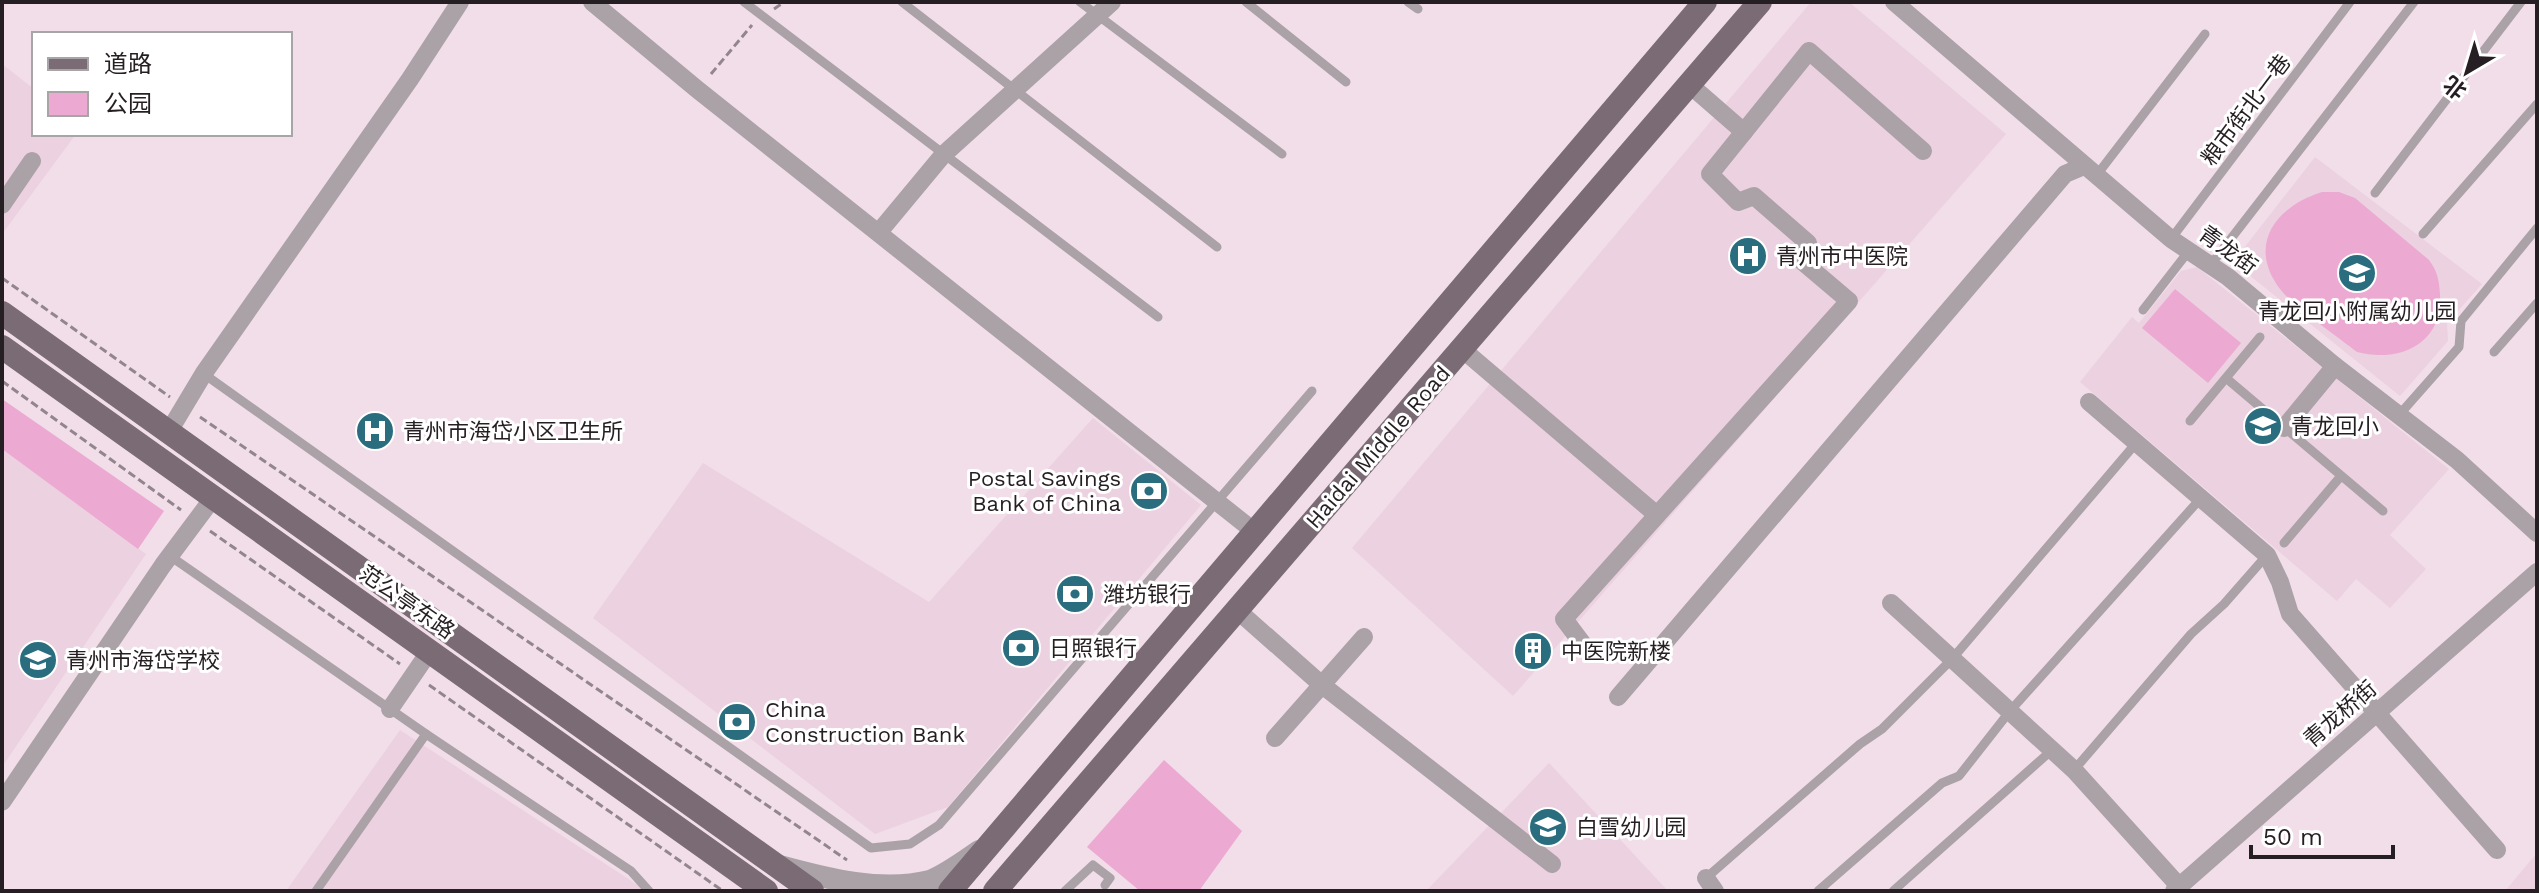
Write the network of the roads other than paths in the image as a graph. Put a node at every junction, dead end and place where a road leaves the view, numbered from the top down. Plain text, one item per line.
1 (460, 2) edge
2 (592, 2) edge
3 (744, 2) edge
4 (902, 2) edge
5 (1080, 2) edge
6 (1112, 2) edge
7 (1246, 2) edge
8 (1408, 2) edge
9 (1705, 2) edge
10 (1760, 2) edge
11 (1894, 2) edge
12 (2350, 2) edge
13 (2414, 2) edge
14 (2521, 2) edge
15 (1418, 9) dead end
16 (1097, 16) junction
17 (2205, 34) dead end
18 (1346, 82) dead end
19 (1690, 85) junction
20 (1015, 89) junction
21 (2537, 104) edge
22 (1744, 132) junction
23 (1923, 151) dead end
24 (1282, 154) dead end
25 (943, 155) junction
26 (32, 161) dead end
27 (2090, 171) junction
28 (2375, 193) dead end
29 (2, 205) edge
30 (2537, 228) edge
31 (879, 232) junction
32 (2423, 234) dead end
33 (2171, 239) junction
34 (1217, 247) dead end
35 (2188, 252) junction
36 (2209, 267) junction
37 (2537, 303) edge
38 (2143, 310) dead end
39 (2, 313) edge
40 (1158, 317) dead end
41 (2260, 337) dead end
42 (2, 347) edge
43 (1462, 349) junction
44 (2494, 352) dead end
45 (2335, 366) junction
46 (204, 373) junction
47 (2226, 378) junction
48 (1312, 391) dead end
49 (2089, 402) dead end
50 (2399, 415) junction
51 (2190, 421) dead end
52 (2284, 428) junction
53 (168, 433) junction
54 (2137, 442) junction
55 (2341, 476) junction
56 (213, 498) junction
57 (2201, 498) junction
58 (2383, 511) dead end
59 (1657, 515) junction
60 (1255, 532) junction
61 (2537, 533) edge
62 (2284, 543) dead end
63 (2267, 555) junction
64 (170, 556) junction
65 (2537, 572) edge
66 (1891, 603) dead end
67 (1237, 610) junction
68 (1364, 637) dead end
69 (1582, 643) dead end
70 (429, 652) junction
71 (1952, 659) junction
72 (1322, 685) junction
73 (1618, 697) dead end
74 (390, 709) junction
75 (2010, 711) junction
76 (2378, 713) junction
77 (426, 734) junction
78 (1275, 738) dead end
79 (2052, 750) junction
80 (2074, 770) junction
81 (2, 802) edge
82 (990, 844) junction
83 (2497, 850) dead end
84 (1552, 864) dead end
85 (777, 866) junction
86 (1017, 866) junction
87 (1710, 884) edge
88 (1105, 885) dead end
89 (2177, 889) edge
90 (316, 891) edge
91 (649, 891) edge
92 (766, 891) edge
93 (812, 891) edge
94 (950, 891) edge
95 (995, 891) edge
96 (1018, 891) edge
97 (1065, 891) edge
98 (1818, 891) edge
99 (1893, 891) edge

1 - 46 street
2 - 31 street
3 - 25 lane
4 - 20 lane
5 - 16 lane
6 - 16 street
7 - 18 lane
8 - 15 lane
9 - 60 main road, Haidai Middle Road
10 - 19 main road, Haidai Middle Road
11 - 27 street, 青龙街
12 - 33 lane, 粮市街北一巷
13 - 36 lane
14 - 28 lane
16 - 20 street
16 - 24 lane
17 - 27 lane
19 - 22 street
19 - 43 main road, Haidai Middle Road
20 - 25 street
20 - 34 lane
21 - 32 lane
22 - 23 street
22 - 59 street
25 - 31 street
25 - 40 lane
26 - 29 street
27 - 33 street, 青龙街
27 - 73 street
30 - 50 lane
31 - 60 street
33 - 35 street, 青龙街
35 - 36 street, 青龙街
35 - 38 lane
36 - 45 street, 青龙街
37 - 44 lane
39 - 53 main road, 范公亭东路
41 - 47 lane
42 - 56 main road, 范公亭东路
43 - 59 street
43 - 67 main road, Haidai Middle Road
45 - 50 street, 青龙街
45 - 52 street
46 - 48 lane
46 - 53 street
47 - 51 lane
47 - 52 lane
49 - 54 street
50 - 61 street, 青龙街
52 - 55 lane
53 - 85 main road, 范公亭东路
54 - 57 street
54 - 71 lane
55 - 58 lane
55 - 62 lane
56 - 64 street
56 - 70 main road, 范公亭东路
57 - 63 street
57 - 75 lane
59 - 69 street
60 - 82 main road, Haidai Middle Road
63 - 76 street
63 - 80 lane
64 - 74 lane
64 - 81 street
65 - 76 street, 青龙桥街
66 - 71 street
67 - 72 street
67 - 86 main road, Haidai Middle Road
68 - 72 street
70 - 74 street
70 - 92 main road, 范公亭东路
71 - 75 street
71 - 87 lane
72 - 78 street
72 - 84 street
74 - 77 lane
75 - 79 street
75 - 98 lane
76 - 83 street
76 - 89 street, 青龙桥街
77 - 90 lane
77 - 91 lane
79 - 80 street
79 - 99 lane
80 - 89 street
82 - 85 street
82 - 94 main road, Haidai Middle Road
85 - 93 main road, 范公亭东路
86 - 95 main road, Haidai Middle Road
86 - 96 street
88 - 97 lane

